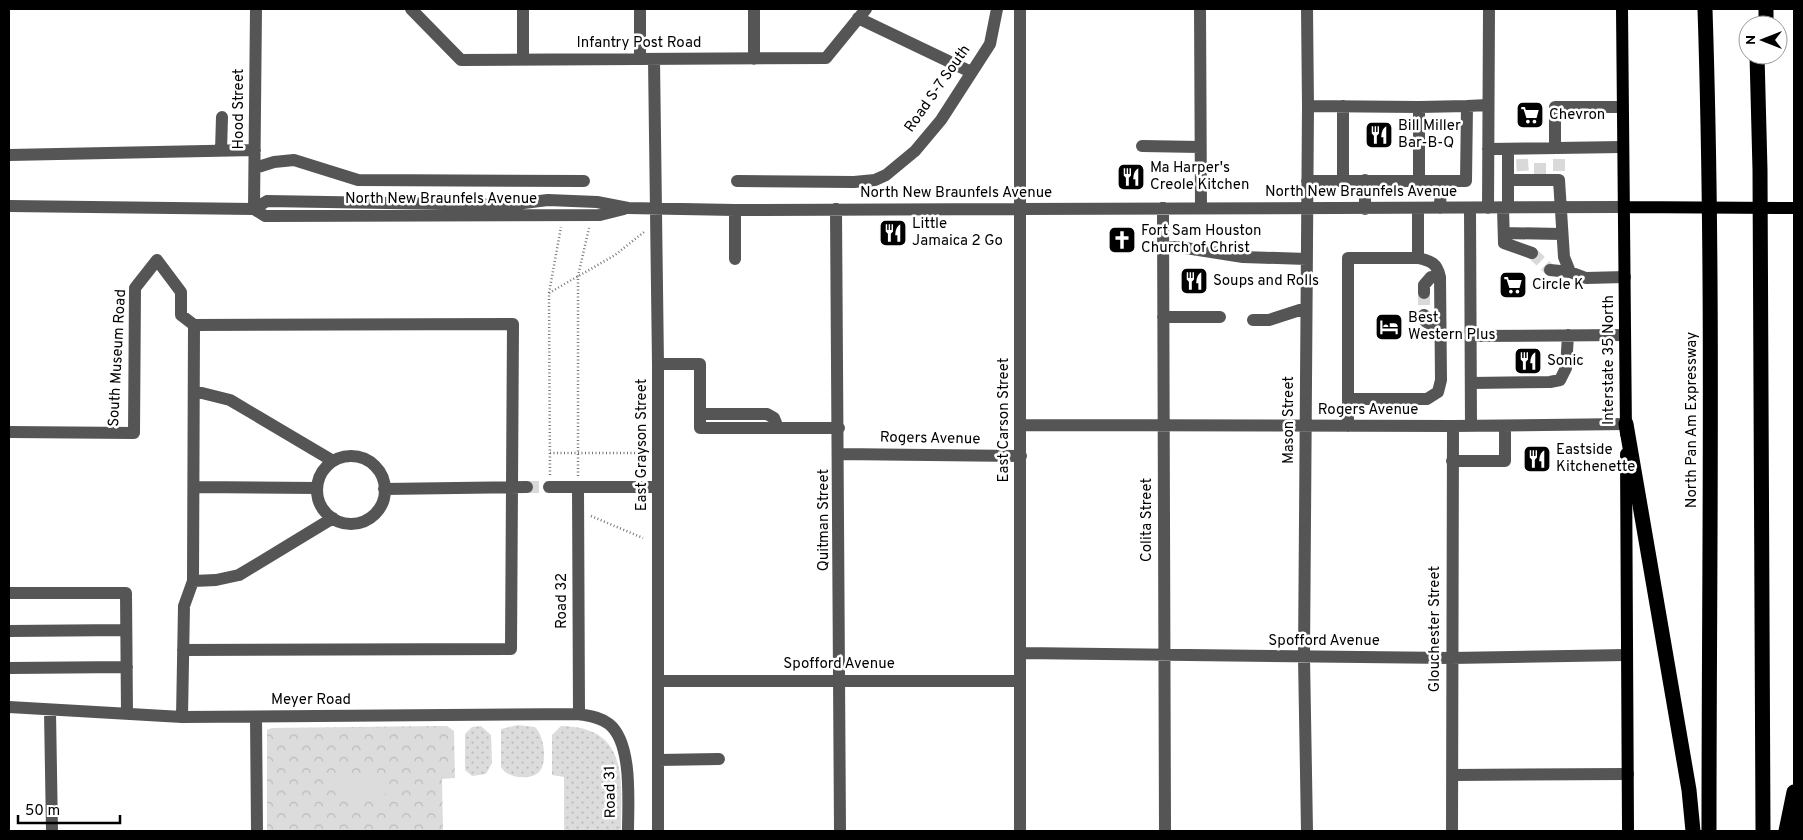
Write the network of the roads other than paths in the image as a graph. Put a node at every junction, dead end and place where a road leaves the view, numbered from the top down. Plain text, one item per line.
1 (256, 9) edge
2 (411, 9) edge
3 (523, 9) edge
4 (640, 9) edge
5 (754, 9) edge
6 (997, 9) edge
7 (1020, 9) edge
8 (1200, 9) edge
9 (1307, 9) edge
10 (1489, 9) edge
11 (1622, 9) edge
12 (1698, 9) edge
13 (1705, 9) edge
14 (862, 14) edge
15 (523, 59) junction
16 (640, 59) junction
17 (654, 59) junction
18 (754, 59) junction
19 (1757, 65) edge
20 (1765, 65) edge
21 (971, 72) junction
22 (1488, 105) junction
23 (1308, 106) junction
24 (1343, 106) junction
25 (1467, 106) junction
26 (1419, 107) junction
27 (1622, 107) junction
28 (1709, 116) junction
29 (222, 118) dead end
30 (1142, 146) dead end
31 (1200, 147) junction
32 (1622, 147) junction
33 (1488, 149) junction
34 (1508, 149) junction
35 (255, 150) junction
36 (221, 151) junction
37 (1558, 152) junction
38 (9, 155) edge
39 (255, 168) junction
40 (1760, 170) junction
41 (1343, 179) junction
42 (1365, 180) junction
43 (1508, 180) junction
44 (584, 181) dead end
45 (737, 181) dead end
46 (1307, 181) junction
47 (1419, 181) junction
48 (1441, 181) junction
49 (9, 206) edge
50 (1624, 207) junction
51 (1020, 208) junction
52 (1163, 208) junction
53 (1201, 208) junction
54 (1418, 208) junction
55 (1440, 208) junction
56 (1470, 208) junction
57 (1488, 208) junction
58 (1505, 208) junction
59 (1560, 208) junction
60 (1794, 208) edge
61 (254, 209) junction
62 (657, 209) junction
63 (1307, 209) junction
64 (1365, 209) junction
65 (735, 210) junction
66 (836, 210) junction
67 (1504, 233) junction
68 (1562, 234) junction
69 (1163, 247) junction
70 (1532, 253) tunnel mouth
71 (1418, 258) junction
72 (735, 259) dead end
73 (1307, 259) junction
74 (1550, 270) tunnel mouth
75 (1570, 272) junction
76 (1440, 277) junction
77 (1625, 277) junction
78 (1424, 293) tunnel mouth
79 (1306, 308) junction
80 (1424, 315) dead end
81 (1163, 317) junction
82 (1220, 317) dead end
83 (1253, 320) dead end
84 (194, 325) junction
85 (1440, 325) junction
86 (1568, 335) junction
87 (1625, 335) junction
88 (1471, 336) junction
89 (658, 364) junction
90 (1471, 383) junction
91 (194, 391) junction
92 (1348, 399) junction
93 (1626, 424) junction
94 (1020, 425) junction
95 (1306, 426) junction
96 (1348, 426) junction
97 (1453, 426) junction
98 (1471, 426) junction
99 (1505, 426) junction
100 (1163, 427) junction
101 (839, 428) junction
102 (9, 432) edge
103 (839, 454) junction
104 (1020, 456) junction
105 (333, 461) junction
106 (1452, 461) junction
107 (194, 487) junction
108 (512, 487) junction
109 (527, 487) tunnel mouth
110 (549, 487) tunnel mouth
111 (578, 487) junction
112 (317, 488) junction
113 (658, 488) junction
114 (384, 489) junction
115 (333, 518) junction
116 (193, 581) junction
117 (9, 593) edge
118 (126, 630) junction
119 (9, 631) edge
120 (183, 650) junction
121 (1020, 653) junction
122 (1164, 656) junction
123 (1628, 656) junction
124 (1304, 657) junction
125 (1451, 658) junction
126 (127, 667) junction
127 (9, 668) edge
128 (841, 680) junction
129 (658, 681) junction
130 (1020, 681) junction
131 (9, 707) edge
132 (50, 711) junction
133 (128, 714) junction
134 (579, 714) junction
135 (182, 717) junction
136 (256, 717) junction
137 (611, 726) joint
138 (719, 759) dead end
139 (658, 760) junction
140 (1628, 774) junction
141 (1452, 775) junction
142 (1794, 792) edge
143 (52, 831) edge
144 (257, 831) edge
145 (628, 831) edge
146 (658, 831) edge
147 (840, 831) edge
148 (1020, 831) edge
149 (1165, 831) edge
150 (1307, 831) edge
151 (1452, 831) edge
152 (1628, 831) edge
153 (1694, 831) edge
154 (1709, 831) edge
155 (1763, 831) edge
156 (1786, 831) edge

1 - 35 street, Hood Street
2 - 15 street, Infantry Post Road
3 - 15 street
4 - 16 street
5 - 18 street
6 - 21 street, Road S-7 South
7 - 51 street, East Carson Street
8 - 31 street
9 - 23 street, Mason Street
10 - 22 street
11 - 27 main road, Interstate 35 North
12 - 28 highway
13 - 28 highway, North Pan Am Expressway
14 - 18 street, Infantry Post Road
14 - 21 street
15 - 16 street, Infantry Post Road
16 - 17 street, Infantry Post Road
17 - 18 street, Infantry Post Road
17 - 62 street, East Grayson Street
19 - 40 highway
20 - 40 highway
21 - 45 street, Road S-7 South
22 - 25 street
22 - 33 street
23 - 24 street
23 - 46 street, Mason Street
24 - 26 street
24 - 41 street
25 - 26 street
25 - 48 street
26 - 47 street
27 - 32 main road, Interstate 35 North
27 - 37 street
28 - 154 highway, North Pan Am Expressway
29 - 36 street
30 - 31 street
31 - 53 street
32 - 37 street
32 - 50 main road, Interstate 35 North
33 - 34 street
33 - 57 street
34 - 37 street
34 - 43 street
35 - 36 street
35 - 39 street, Hood Street
36 - 38 street
39 - 44 street
39 - 61 street, Hood Street
40 - 155 highway
41 - 42 street
41 - 46 street
42 - 47 street
42 - 64 street
43 - 58 street
43 - 59 street
46 - 63 street, Mason Street
47 - 48 street
48 - 55 street
49 - 61 street, North New Braunfels Avenue
50 - 59 street, North New Braunfels Avenue
50 - 60 main road, North New Braunfels Avenue
50 - 77 main road, Interstate 35 North
51 - 52 street, North New Braunfels Avenue
51 - 66 street, North New Braunfels Avenue
51 - 94 street, East Carson Street
52 - 53 street, North New Braunfels Avenue
52 - 69 street, Colita Street
53 - 63 street, North New Braunfels Avenue
54 - 55 street, North New Braunfels Avenue
54 - 64 street, North New Braunfels Avenue
54 - 71 street
55 - 56 street, North New Braunfels Avenue
56 - 57 street, North New Braunfels Avenue
56 - 88 street
57 - 58 street, North New Braunfels Avenue
58 - 59 street, North New Braunfels Avenue
58 - 67 street
59 - 68 street
61 - 62 street, North New Braunfels Avenue
62 - 65 street, North New Braunfels Avenue
62 - 89 street, East Grayson Street
63 - 64 street, North New Braunfels Avenue
63 - 73 street, Mason Street
65 - 66 street, North New Braunfels Avenue
65 - 72 street
66 - 101 street, Quitman Street
67 - 68 street
67 - 70 street
68 - 75 street
69 - 73 street
69 - 81 street, Colita Street
71 - 76 street
71 - 92 street
73 - 79 street, Mason Street
74 - 75 street
75 - 77 street
76 - 78 street
76 - 85 street
77 - 87 main road, Interstate 35 North
79 - 83 street
79 - 95 street, Mason Street
80 - 85 street
81 - 82 street
81 - 100 street, Colita Street
84 - 91 street
84 - 102 street, South Museum Road
84 - 108 street
85 - 92 street
86 - 87 street
86 - 88 street
86 - 90 street
87 - 93 main road, Interstate 35 North
88 - 90 street
89 - 101 street
89 - 113 street, East Grayson Street
90 - 98 street
91 - 105 street
91 - 107 street
92 - 96 street
93 - 99 street, Rogers Avenue
93 - 123 main road, Interstate 35 North
93 - 153 highway
94 - 100 street, Rogers Avenue
94 - 104 street, East Carson Street
95 - 96 street, Rogers Avenue
95 - 100 street, Rogers Avenue
95 - 124 street, Mason Street
96 - 97 street, Rogers Avenue
97 - 98 street, Rogers Avenue
97 - 106 street, Glouchester Street
98 - 99 street, Rogers Avenue
99 - 106 street
100 - 122 street, Colita Street
101 - 103 street, Quitman Street
103 - 104 street, Rogers Avenue
103 - 128 street, Quitman Street
104 - 121 street, East Carson Street
105 - 112 street
105 - 114 street
106 - 125 street, Glouchester Street
107 - 112 street
107 - 116 street
108 - 109 street
108 - 114 street
108 - 120 street
110 - 111 street
111 - 113 street
111 - 134 street, Road 32
112 - 115 street
113 - 129 street, East Grayson Street
114 - 115 street
115 - 116 street
116 - 120 street
117 - 118 street
118 - 119 street
118 - 126 street
120 - 135 street
121 - 122 street, Spofford Avenue
121 - 130 street, East Carson Street
122 - 124 street, Spofford Avenue
122 - 149 street, Colita Street
123 - 125 street, Spofford Avenue
123 - 140 main road, Interstate 35 North
124 - 125 street, Spofford Avenue
124 - 150 street, Mason Street
125 - 141 street, Glouchester Street
126 - 127 street
126 - 133 street
128 - 129 street, Spofford Avenue
128 - 130 street, Spofford Avenue
128 - 147 street, Quitman Street
129 - 139 street, East Grayson Street
130 - 148 street, East Carson Street
131 - 132 street, Meyer Road
132 - 133 street, Meyer Road
132 - 143 street
133 - 135 street, Meyer Road
134 - 136 street, Meyer Road
134 - 137 street, Meyer Road
135 - 136 street, Meyer Road
136 - 144 street
137 - 145 street, Road 31
138 - 139 street
139 - 146 street, East Grayson Street
140 - 141 street
140 - 152 main road, Interstate 35 North
141 - 151 street, Glouchester Street
142 - 156 highway

